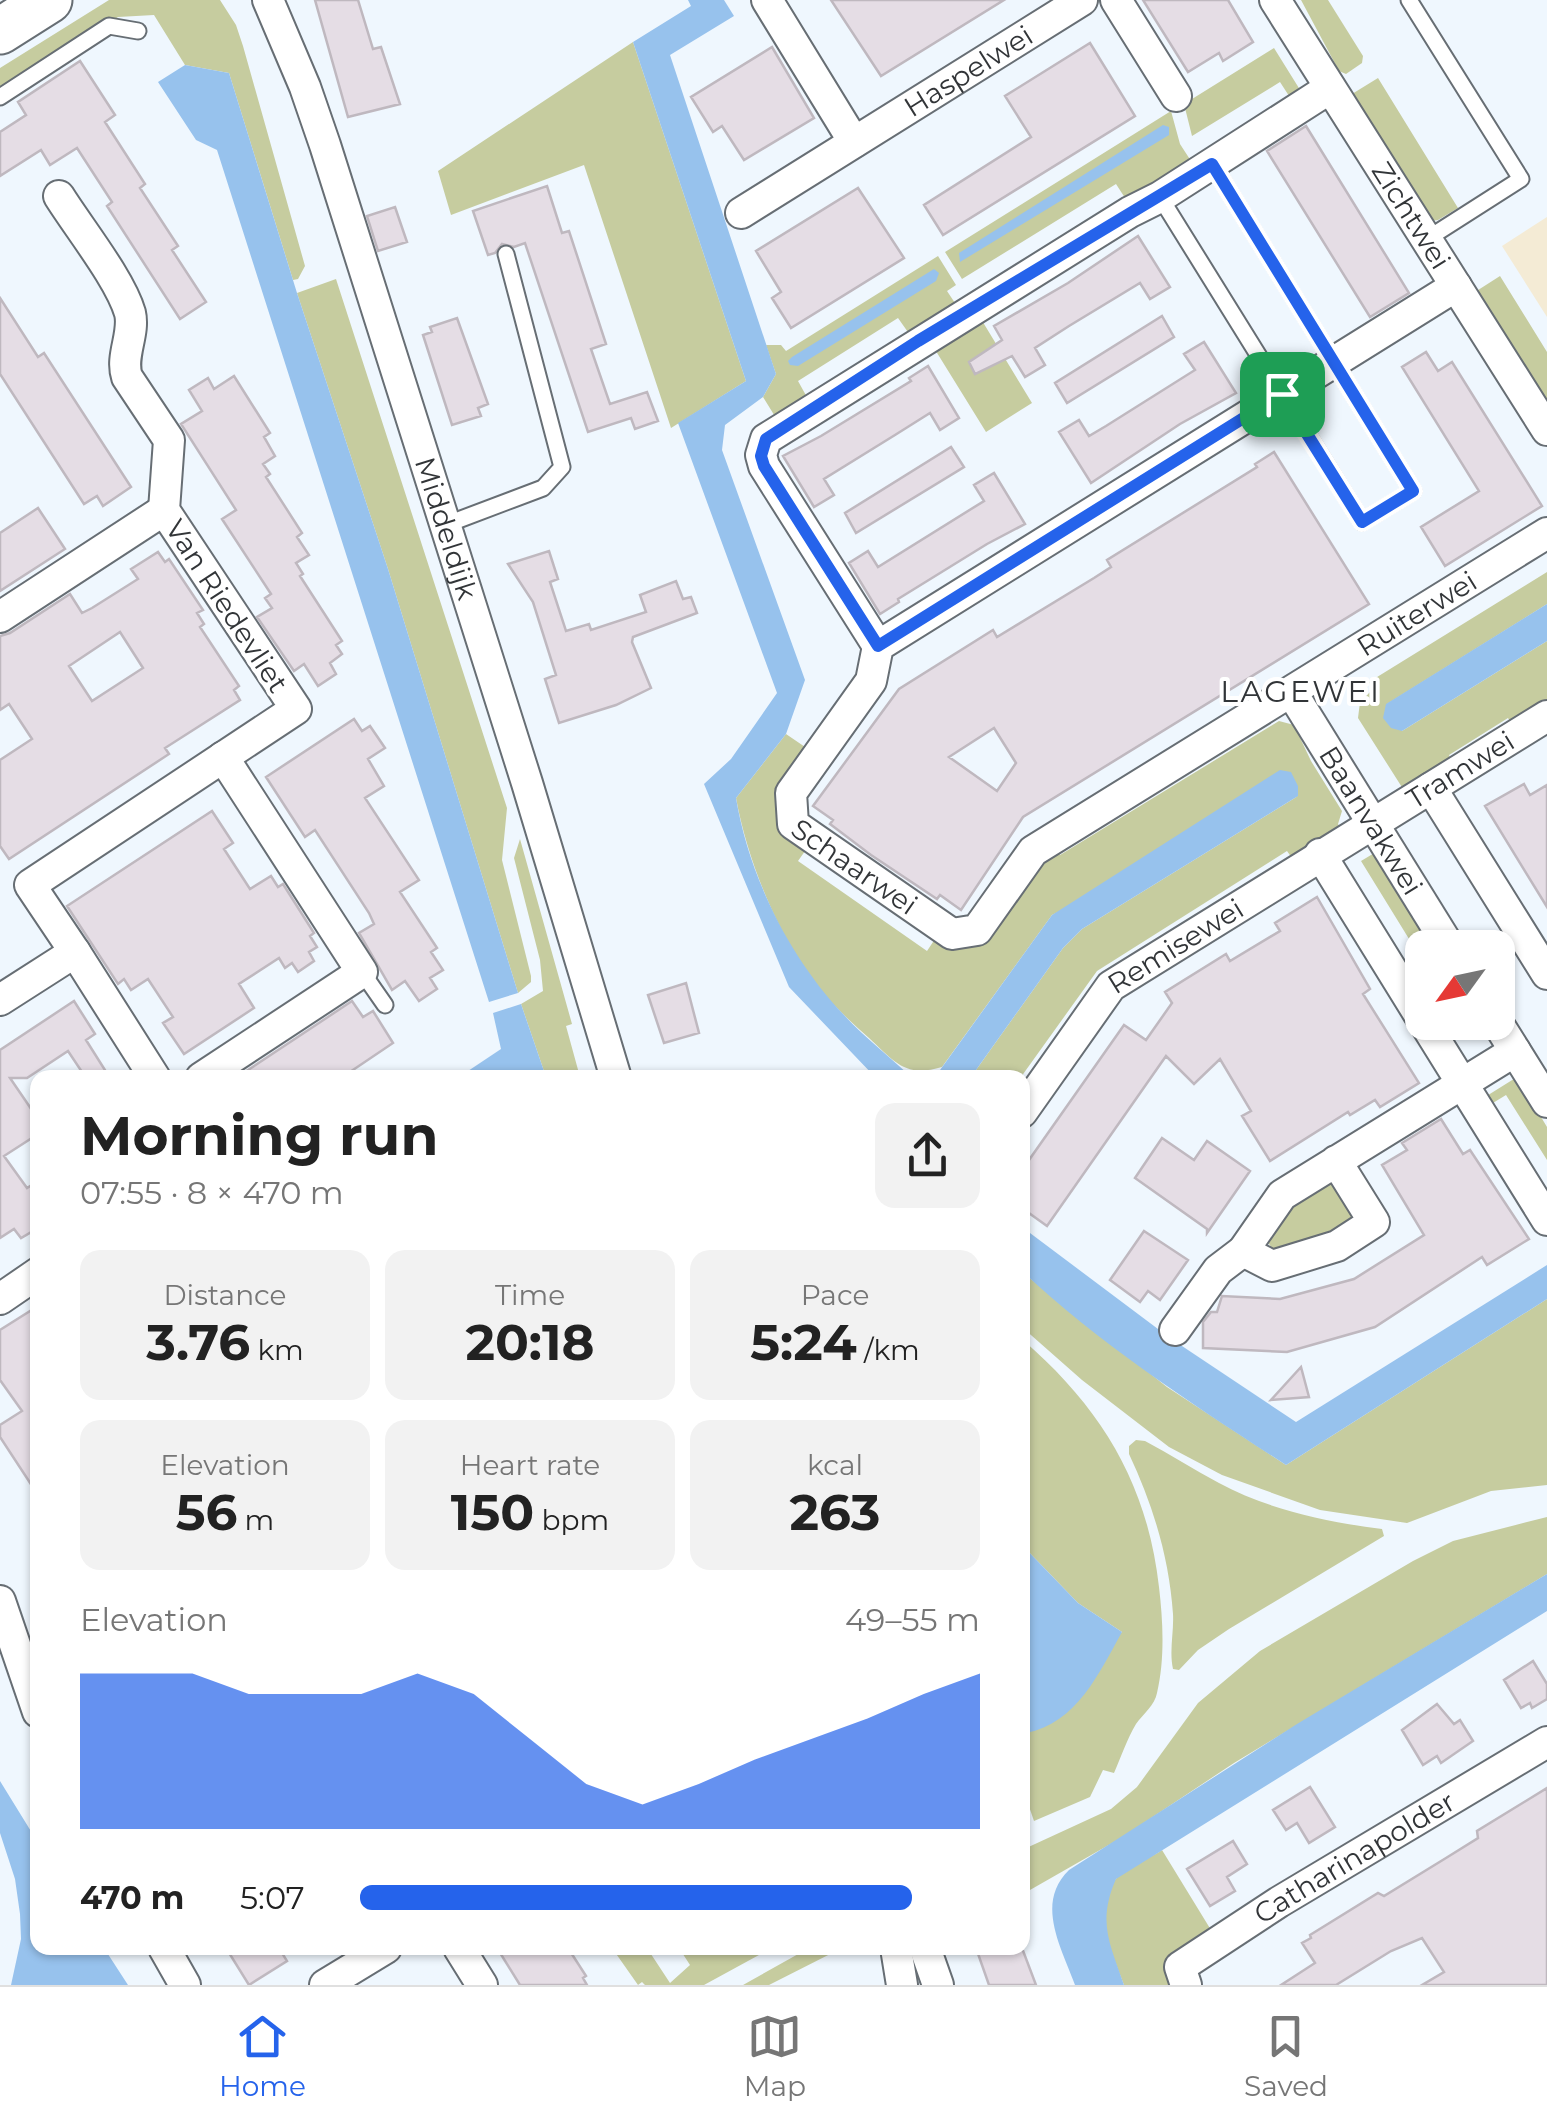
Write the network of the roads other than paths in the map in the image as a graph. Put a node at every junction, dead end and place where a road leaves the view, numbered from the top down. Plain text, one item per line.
1 (50, 0) edge
2 (766, 0) edge
3 (1082, 0) edge
4 (1116, 0) edge
5 (1275, 0) edge
6 (1409, 0) edge
7 (266, 5) edge
8 (0, 31) edge
9 (138, 31) dead end
10 (1330, 88) junction
11 (0, 96) edge
12 (1176, 96) dead end
13 (854, 142) junction
14 (1212, 164) junction
15 (59, 196) dead end
16 (1160, 197) junction
17 (741, 212) dead end
18 (1426, 239) junction
19 (506, 254) dead end
20 (1456, 286) junction
21 (1334, 362) junction
22 (1282, 394) junction
23 (1547, 430) edge
24 (164, 510) junction
25 (445, 525) junction
26 (1547, 533) edge
27 (0, 618) edge
28 (878, 646) junction
29 (1292, 692) junction
30 (1547, 716) edge
31 (223, 758) junction
32 (1431, 788) junction
33 (1372, 822) junction
34 (1033, 852) joint
35 (1320, 854) junction
36 (1439, 930) edge
37 (74, 952) junction
38 (362, 972) junction
39 (1547, 974) edge
40 (1405, 990) edge
41 (1, 996) edge
42 (385, 1005) dead end
43 (1435, 1040) edge
44 (1508, 1040) edge
45 (604, 1042) junction
46 (1515, 1051) junction
47 (150, 1070) edge
48 (213, 1070) edge
49 (596, 1070) edge
50 (613, 1070) edge
51 (1462, 1084) junction
52 (1030, 1101) edge
53 (1547, 1102) edge
54 (1336, 1161) junction
55 (1547, 1220) edge
56 (1244, 1250) junction
57 (30, 1279) edge
58 (0, 1298) edge
59 (1175, 1330) dead end
60 (0, 1600) edge
61 (30, 1689) edge
62 (1547, 1742) edge
63 (168, 1955) edge
64 (374, 1955) edge
65 (464, 1955) edge
66 (897, 1955) edge
67 (927, 1955) edge
68 (185, 1985) edge
69 (325, 1985) edge
70 (482, 1985) edge
71 (902, 1985) edge
72 (938, 1985) edge
73 (1186, 1985) edge

1 - 8 main road
2 - 13 street
3 - 13 street, Haspelwei
4 - 12 street
5 - 10 street, Zichtwei
6 - 18 lane
7 - 25 street, Middeldijk
9 - 11 lane
10 - 14 street
10 - 18 street, Zichtwei
13 - 17 street, Haspelwei
14 - 16 street
14 - 21 lane
15 - 24 street, Van Riedevliet
16 - 22 lane
16 - 28 street
18 - 20 street, Zichtwei
19 - 25 lane
20 - 21 street
20 - 23 street, Zichtwei
21 - 22 street
21 - 22 lane
22 - 28 street
24 - 27 street
24 - 31 street, Van Riedevliet
25 - 45 street, Middeldijk
26 - 29 street, Ruiterwei
28 - 34 street, Schaarwei
29 - 33 street, Baanvakwei
29 - 34 street, Ruiterwei
30 - 32 street, Tramwei
31 - 37 street, Van Riedevliet
31 - 38 street
32 - 33 street, Tramwei
32 - 39 street
33 - 35 street, Remisewei
33 - 36 street, Baanvakwei
35 - 40 street
35 - 52 street, Remisewei
37 - 41 street
37 - 47 street, Van Riedevliet
38 - 42 lane
38 - 48 street
43 - 51 street
44 - 46 street
45 - 49 street
45 - 50 street, Middeldijk
46 - 51 street
46 - 53 street
51 - 54 street
51 - 55 street
54 - 56 street
54 - 56 street
56 - 59 street
57 - 58 street
60 - 61 street
62 - 73 street, Catharinapolder
63 - 68 street
64 - 69 street
65 - 70 street
66 - 71 street
67 - 72 street

